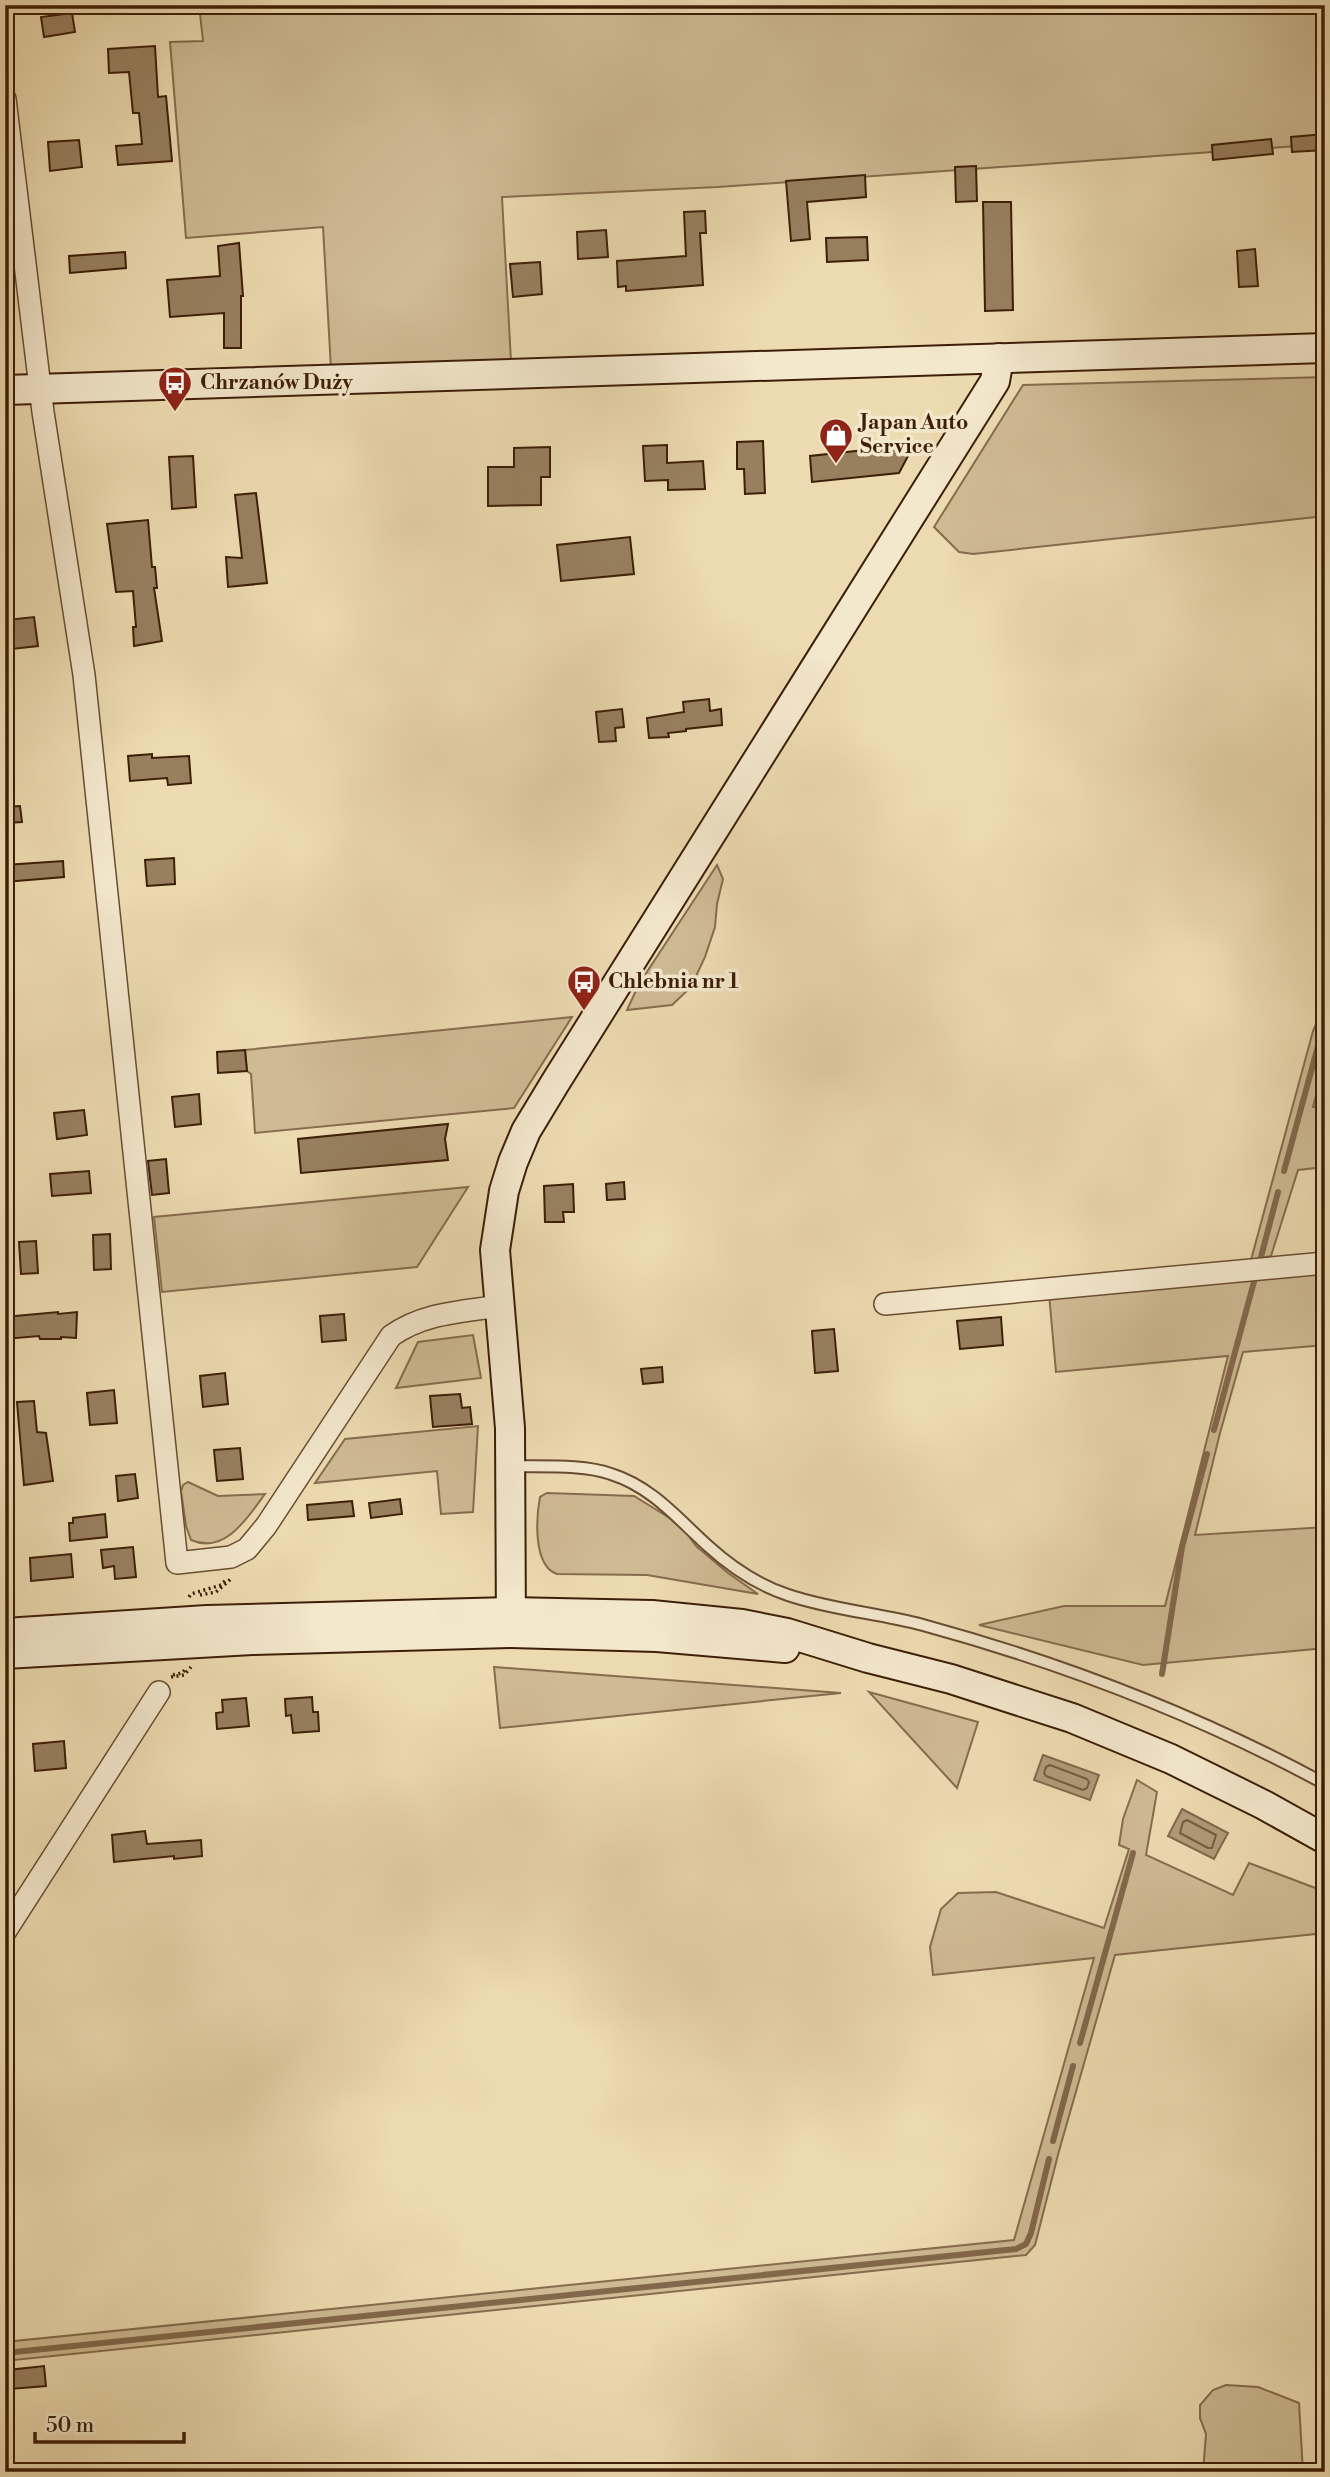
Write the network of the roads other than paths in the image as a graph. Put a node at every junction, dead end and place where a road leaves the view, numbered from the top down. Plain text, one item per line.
1 (5, 99) edge
2 (1325, 348) edge
3 (999, 358) junction
4 (5, 390) edge
5 (41, 390) junction
6 (1325, 1263) edge
7 (885, 1304) dead end
8 (499, 1306) junction
9 (511, 1466) junction
10 (511, 1623) junction
11 (5, 1633) edge
12 (5, 1654) edge
13 (158, 1695) road end
14 (1325, 1784) edge
15 (1325, 1839) edge
16 (5, 1932) edge

1 - 5 street
2 - 3 street
3 - 5 street
3 - 8 street
4 - 5 street
5 - 8 street
6 - 7 street
8 - 9 street
9 - 10 street
9 - 14 lane
10 - 11 street
10 - 12 street
10 - 15 street
13 - 16 street

